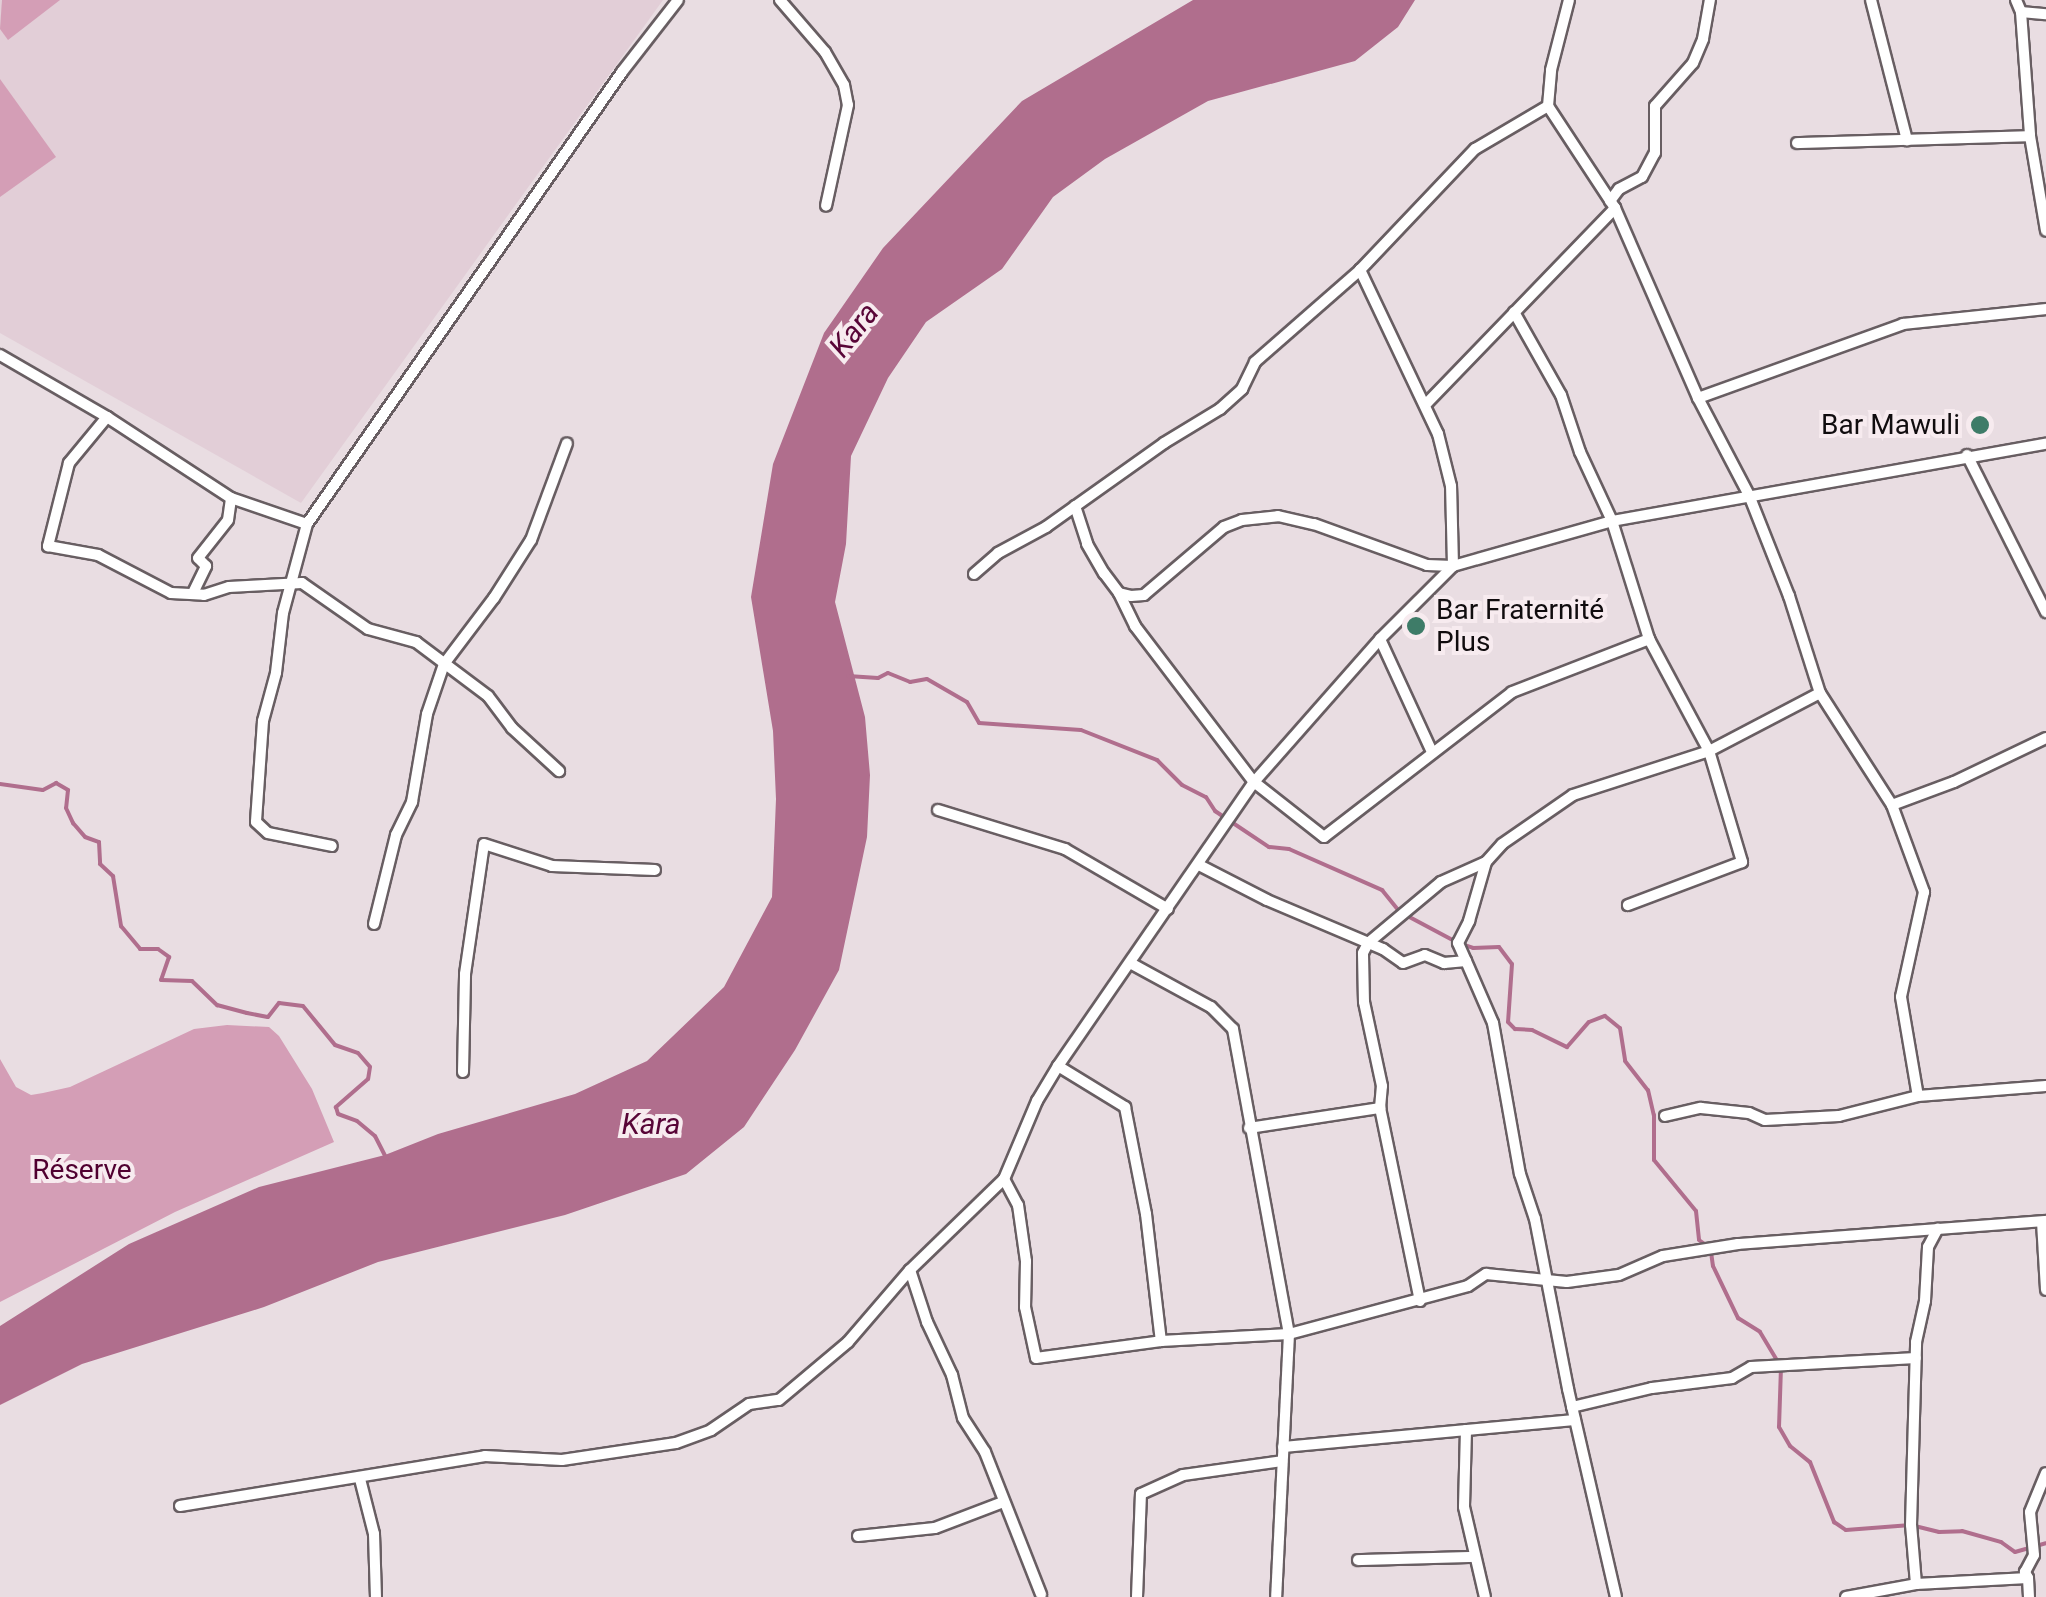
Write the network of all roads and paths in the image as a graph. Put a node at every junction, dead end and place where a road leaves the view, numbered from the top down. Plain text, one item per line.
1 (678, 0) edge
2 (780, 0) edge
3 (1569, 0) edge
4 (1710, 0) edge
5 (1871, 0) edge
6 (2016, 0) edge
7 (2021, 12) junction
8 (2046, 14) edge
9 (1548, 106) junction
10 (2030, 136) junction
11 (1907, 140) junction
12 (1797, 143) dead end
13 (1612, 204) junction
14 (826, 206) dead end
15 (2046, 231) edge
16 (1360, 270) junction
17 (2046, 310) edge
18 (1514, 312) junction
19 (0, 355) edge
20 (1698, 398) junction
21 (1427, 403) junction
22 (107, 417) junction
23 (567, 443) dead end
24 (2046, 444) edge
25 (1967, 455) junction
26 (1748, 494) junction
27 (231, 498) junction
28 (1075, 506) junction
29 (1612, 521) junction
30 (307, 524) junction
31 (1452, 566) junction
32 (974, 574) dead end
33 (294, 583) junction
34 (193, 593) junction
35 (1119, 593) junction
36 (2046, 612) edge
37 (1380, 639) junction
38 (1649, 639) junction
39 (444, 664) junction
40 (1820, 693) junction
41 (2046, 738) edge
42 (1709, 751) junction
43 (1432, 752) junction
44 (559, 771) dead end
45 (1254, 782) junction
46 (1892, 805) junction
47 (938, 810) dead end
48 (332, 846) dead end
49 (1486, 862) junction
50 (1199, 865) junction
51 (655, 870) dead end
52 (1628, 905) dead end
53 (1168, 908) junction
54 (374, 924) dead end
55 (1368, 942) junction
56 (1466, 962) junction
57 (1132, 964) junction
58 (1058, 1066) junction
59 (463, 1072) dead end
60 (2046, 1086) edge
61 (1918, 1096) junction
62 (1380, 1108) junction
63 (1665, 1116) dead end
64 (1248, 1128) junction
65 (1004, 1179) junction
66 (2044, 1221) edge
67 (1938, 1228) junction
68 (910, 1270) junction
69 (1545, 1282) junction
70 (2046, 1290) edge
71 (1420, 1301) junction
72 (1289, 1334) junction
73 (1161, 1341) junction
74 (1916, 1358) junction
75 (1572, 1407) junction
76 (1575, 1420) junction
77 (1466, 1430) junction
78 (1283, 1447) junction
79 (1282, 1461) junction
80 (2046, 1474) edge
81 (360, 1479) junction
82 (1004, 1502) junction
83 (180, 1506) dead end
84 (858, 1536) dead end
85 (1473, 1557) junction
86 (1358, 1560) dead end
87 (2028, 1578) junction
88 (1916, 1584) junction
89 (1041, 1594) dead end
90 (376, 1597) edge
91 (1137, 1597) edge
92 (1276, 1597) edge
93 (1485, 1597) edge
94 (1616, 1597) edge
95 (1846, 1597) edge
96 (2029, 1597) edge

1 - 30 street
2 - 14 street
3 - 9 street
4 - 13 street
5 - 11 street
6 - 7 street
7 - 8 street
7 - 10 street
9 - 13 street
9 - 16 street
10 - 11 street
10 - 15 street
11 - 12 street
13 - 18 street
13 - 20 street
16 - 21 street
16 - 28 street
17 - 20 street
18 - 21 street
18 - 29 street
19 - 22 street
20 - 26 street
21 - 31 street
22 - 27 street
22 - 34 street
23 - 39 street
24 - 25 street
25 - 26 street
25 - 36 street
26 - 29 street
26 - 40 street
27 - 30 street
27 - 34 street
28 - 32 street
28 - 35 street
29 - 31 street
29 - 38 street
30 - 33 street
31 - 35 street
31 - 37 street
33 - 34 street
33 - 39 street
33 - 48 street
35 - 45 street
37 - 43 street
37 - 45 street
38 - 42 street
38 - 43 street
39 - 44 street
39 - 54 street
40 - 42 street
40 - 46 street
41 - 46 street
42 - 49 street
42 - 52 street
43 - 45 street
45 - 50 street
46 - 61 street
47 - 53 street
49 - 55 street
49 - 56 street
50 - 53 street
50 - 55 street
51 - 59 street
53 - 57 street
55 - 56 street
55 - 62 street
56 - 69 street
57 - 58 street
57 - 64 street
58 - 65 street
58 - 73 street
60 - 61 street
61 - 63 street
62 - 64 street
62 - 71 street
64 - 72 street
65 - 68 street
65 - 73 street
66 - 67 street
66 - 70 street
67 - 69 street
67 - 74 street
68 - 81 street
68 - 82 street
69 - 71 street
69 - 75 street
71 - 72 street
72 - 73 street
72 - 78 street
74 - 75 street
74 - 88 street
75 - 76 street
76 - 77 street
76 - 94 street
77 - 78 street
77 - 85 street
78 - 79 street
79 - 91 street
79 - 92 street
80 - 87 street
81 - 83 street
81 - 90 street
82 - 84 street
82 - 89 street
85 - 86 street
85 - 93 street
87 - 88 street
87 - 96 street
88 - 95 street

